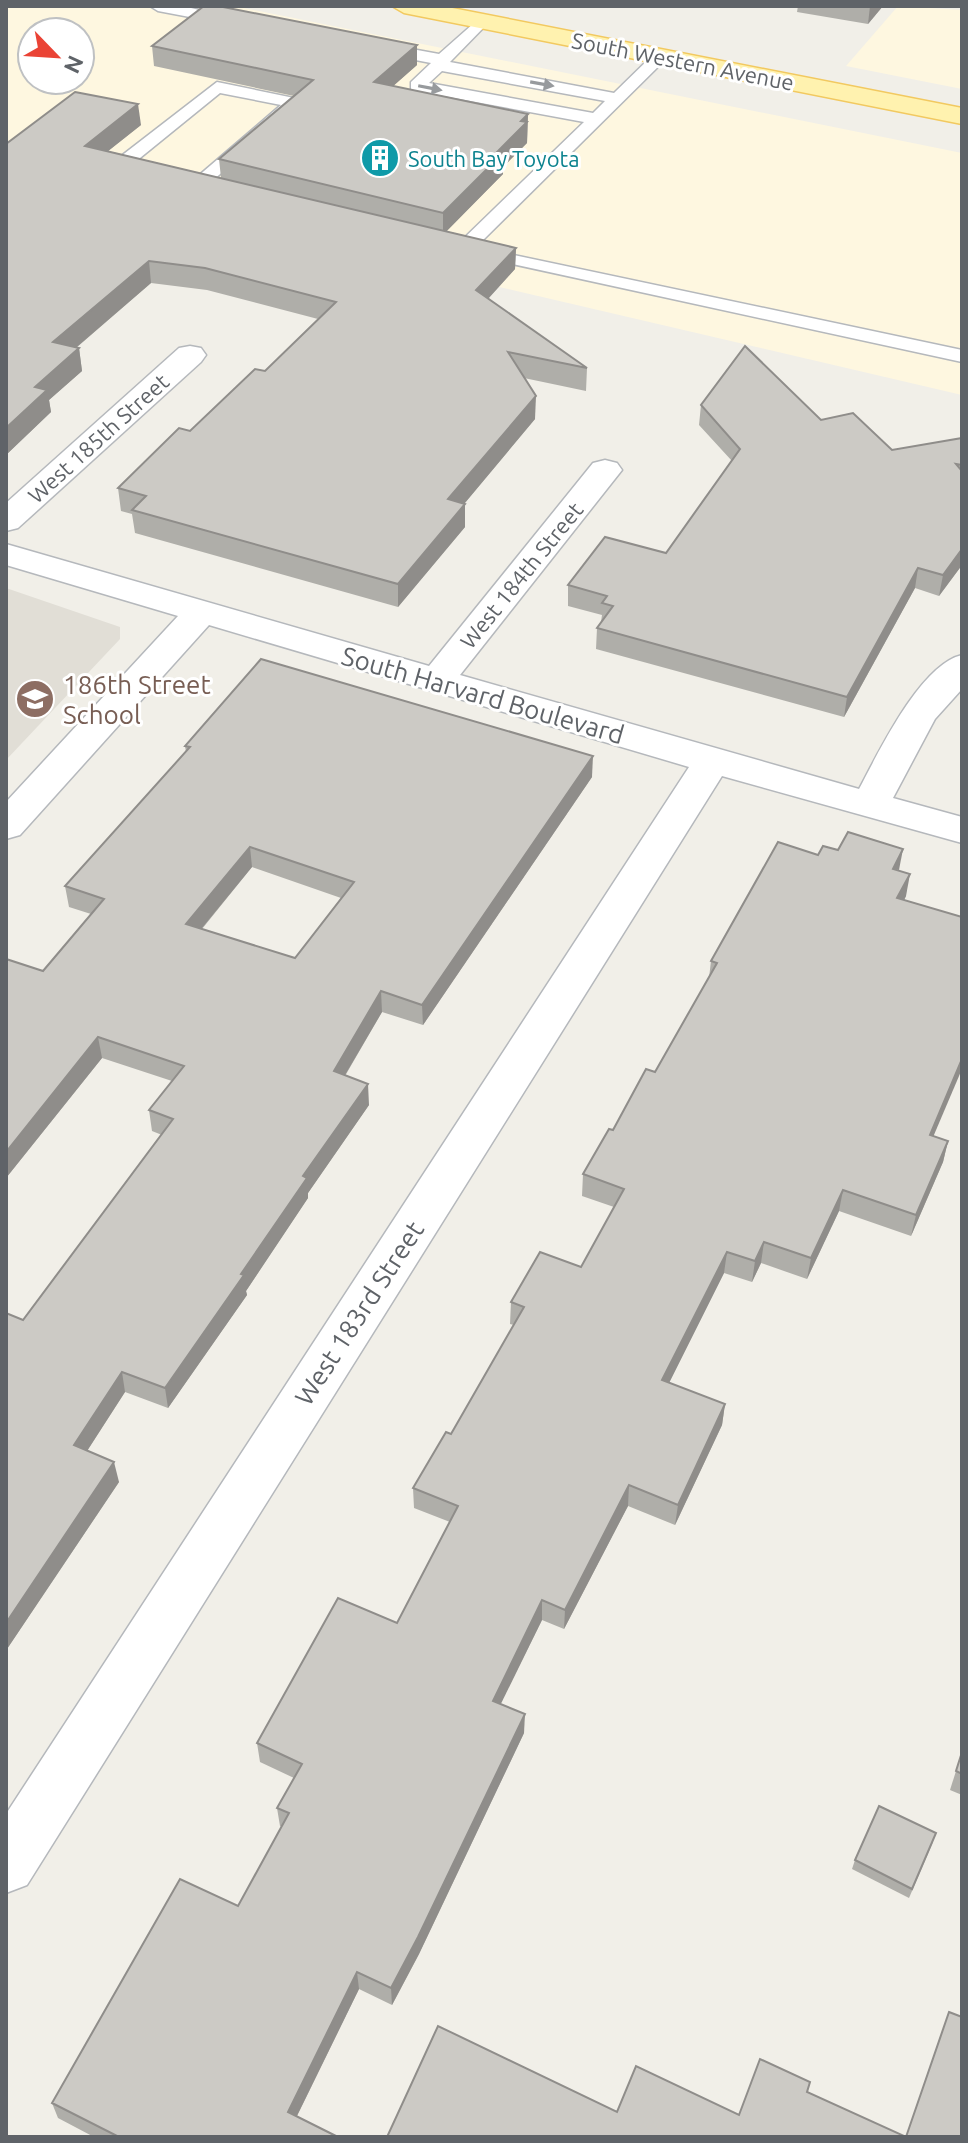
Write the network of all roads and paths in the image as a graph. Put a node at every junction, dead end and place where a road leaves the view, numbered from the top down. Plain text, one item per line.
1 (158, 6) edge
2 (404, 6) edge
3 (437, 9) edge
4 (482, 21) junction
5 (248, 23) edge
6 (368, 46) edge
7 (661, 56) junction
8 (440, 63) junction
9 (616, 98) junction
10 (962, 116) edge
11 (595, 119) junction
12 (183, 179) junction
13 (228, 190) edge
14 (420, 238) edge
15 (464, 249) junction
16 (190, 355) dead end
17 (962, 356) edge
18 (605, 470) dead end
19 (6, 521) edge
20 (6, 554) edge
21 (200, 613) junction
22 (962, 666) edge
23 (437, 680) junction
24 (712, 761) junction
25 (870, 805) junction
26 (6, 826) edge
27 (962, 830) edge
28 (6, 1865) edge

1 - 5 lane
2 - 3 main road, South Western Avenue
3 - 4 main road, South Western Avenue
4 - 7 main road, South Western Avenue
4 - 8 lane
6 - 8 lane
7 - 9 lane
7 - 10 main road, South Western Avenue
8 -> 9 lane
8 -> 11 lane
9 - 11 lane
11 - 15 lane
12 - 12 lane
12 - 13 lane
14 - 15 lane
15 - 17 lane
16 - 19 street, West 185th Street
18 - 23 street, West 184th Street
20 - 21 street, South Harvard Boulevard
21 - 23 street, South Harvard Boulevard
21 - 26 street
22 - 25 street
23 - 24 street, South Harvard Boulevard
24 - 25 street, South Harvard Boulevard
24 - 28 street, West 183rd Street
25 - 27 street, South Harvard Boulevard

